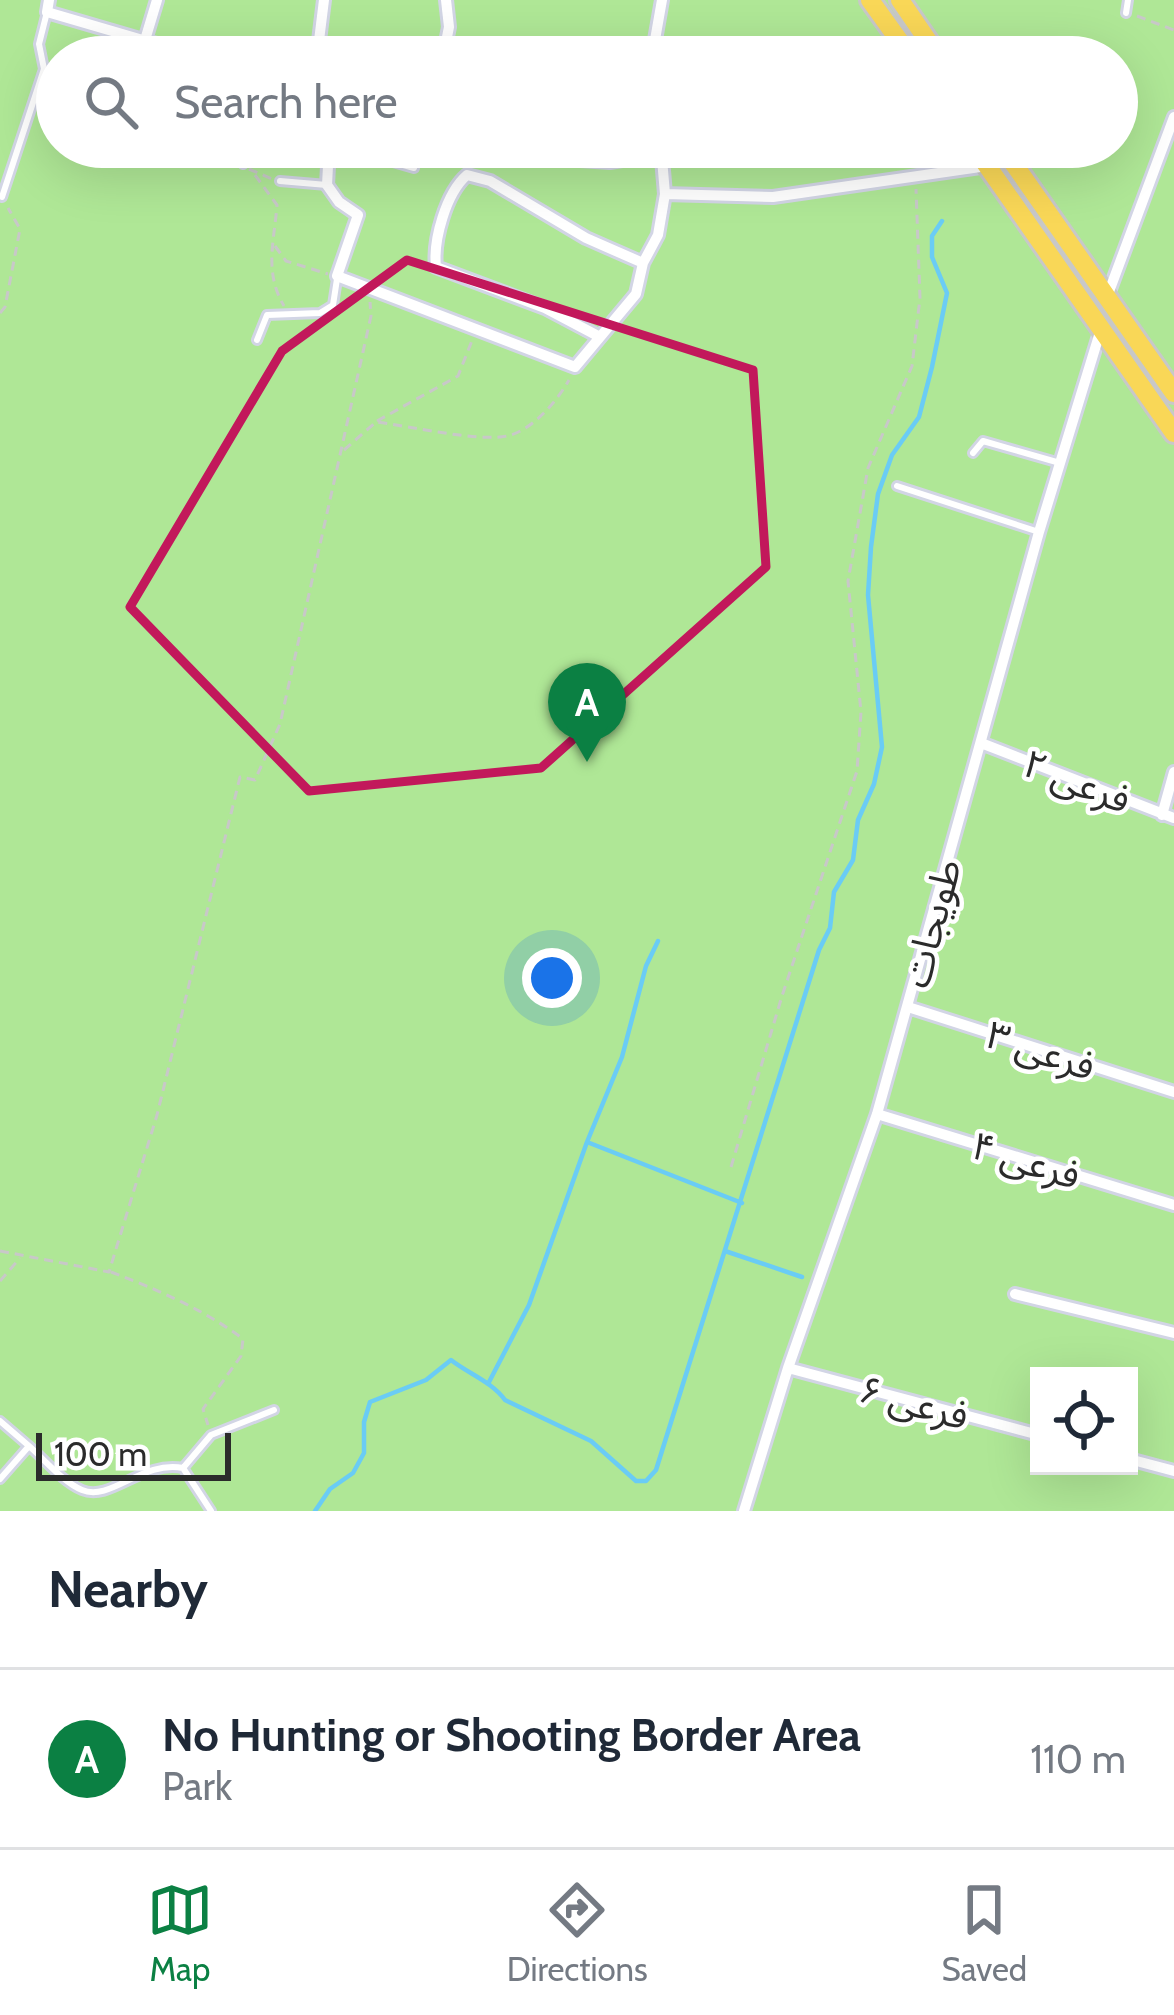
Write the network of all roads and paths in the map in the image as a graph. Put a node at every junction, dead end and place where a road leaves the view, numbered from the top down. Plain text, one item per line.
1 (158, 0) edge
2 (324, 0) edge
3 (446, 0) edge
4 (662, 0) edge
5 (870, 0) edge
6 (900, 0) edge
7 (1128, 0) edge
8 (48, 6) edge
9 (1126, 13) joint
10 (1174, 29) edge
11 (41, 36) edge
12 (134, 36) edge
13 (146, 36) edge
14 (320, 36) edge
15 (447, 36) edge
16 (656, 36) edge
17 (895, 36) edge
18 (925, 36) edge
19 (36, 93) edge
20 (1174, 117) edge
21 (247, 168) edge
22 (328, 168) edge
23 (662, 168) edge
24 (971, 168) edge
25 (988, 168) edge
26 (1017, 168) edge
27 (255, 175) junction
28 (916, 175) junction
29 (280, 181) joint
30 (327, 185) junction
31 (664, 194) junction
32 (2, 197) edge
33 (274, 244) junction
34 (643, 262) junction
35 (338, 276) junction
36 (357, 284) junction
37 (1107, 297) junction
38 (287, 312) junction
39 (0, 313) edge
40 (1101, 329) junction
41 (477, 330) junction
42 (598, 337) junction
43 (257, 340) dead end
44 (575, 368) junction
45 (1174, 393) edge
46 (376, 422) junction
47 (1174, 434) edge
48 (342, 452) junction
49 (973, 453) dead end
50 (1060, 463) junction
51 (897, 486) dead end
52 (1039, 532) junction
53 (981, 743) junction
54 (1174, 772) edge
55 (1168, 816) edge
56 (908, 1007) junction
57 (1174, 1092) edge
58 (877, 1114) junction
59 (730, 1167) dead end
60 (1174, 1205) edge
61 (0, 1251) edge
62 (21, 1256) junction
63 (109, 1272) junction
64 (0, 1281) edge
65 (1015, 1294) dead end
66 (1174, 1333) edge
67 (788, 1368) junction
68 (274, 1410) dead end
69 (0, 1421) edge
70 (1030, 1433) edge
71 (211, 1435) junction
72 (29, 1446) junction
73 (1138, 1461) edge
74 (183, 1468) junction
75 (1174, 1471) edge
76 (0, 1479) edge
77 (745, 1509) edge
78 (211, 1511) edge
79 (761, 1511) edge

1 - 13 street
2 - 14 street
3 - 15 street
4 - 16 street
5 - 17 main road
6 - 18 main road
7 - 9 lane
8 - 11 lane
8 - 12 street
9 - 10 path
19 - 32 lane
20 - 37 street
21 - 27 path
22 - 30 street
23 - 31 street
24 - 28 street
25 - 40 main road
26 - 37 main road
27 - 29 path
27 - 33 path
28 - 31 street
28 - 59 path
29 - 30 lane
30 - 35 street
31 - 34 street
32 - 39 path
33 - 35 path
33 - 38 path
34 - 42 street
34 - 42 street
35 - 36 street
35 - 38 lane
36 - 41 street
36 - 48 path
37 - 45 main road
38 - 43 lane
40 - 47 main road
40 - 50 street, طویجات
41 - 44 street
41 - 46 path
42 - 44 street
44 - 46 path
46 - 48 path
48 - 63 path
49 - 50 lane
50 - 52 street, طویجات
51 - 52 lane
52 - 53 street, طویجات
53 - 55 street, فرعی ۲
53 - 56 street, طویجات
54 - 55 street
56 - 57 street, فرعی ۳
56 - 58 street, طویجات
58 - 60 street, فرعی ۴
58 - 67 street, طویجات
61 - 62 path
62 - 63 path
62 - 64 path
63 - 71 path
65 - 66 street
67 - 70 street, فرعی ۶
67 - 77 street, طویجات
68 - 71 lane
69 - 72 lane
71 - 74 lane
72 - 74 lane
72 - 76 lane
73 - 75 street
74 - 78 lane
77 - 79 street

